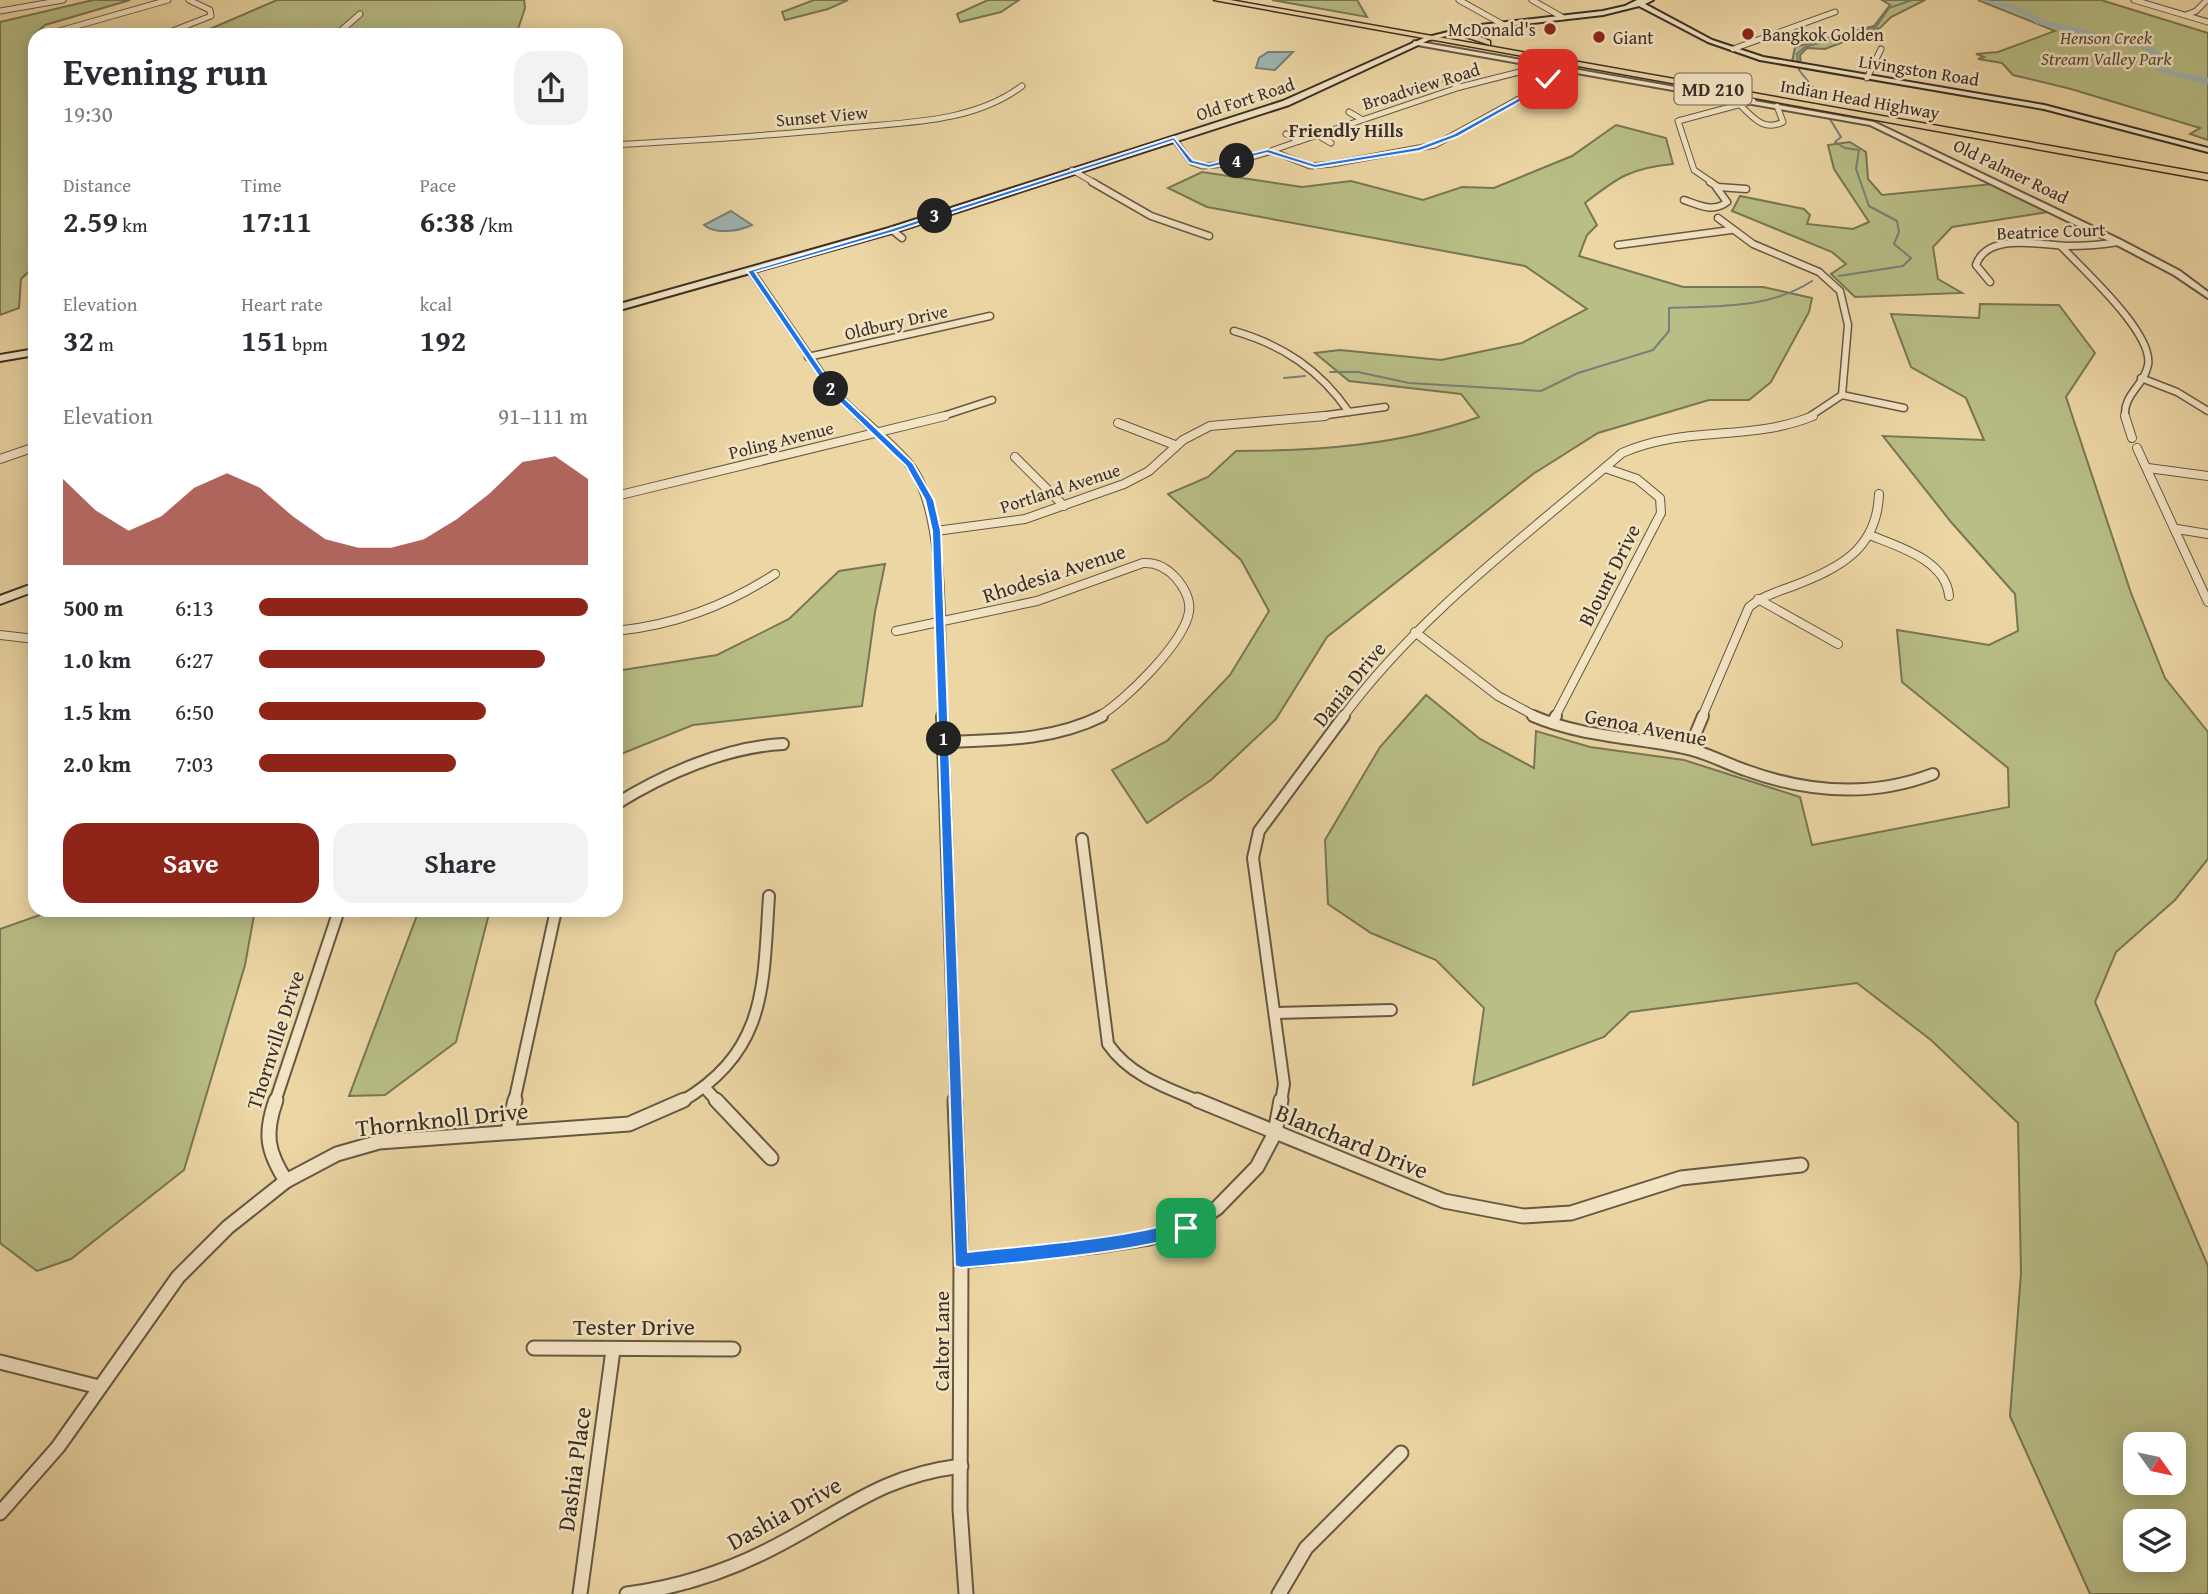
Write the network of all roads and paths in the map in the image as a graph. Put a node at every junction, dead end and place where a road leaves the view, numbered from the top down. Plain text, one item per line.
1 (63, 0) edge
2 (167, 0) edge
3 (189, 0) edge
4 (1218, 0) edge
5 (1241, 0) edge
6 (1460, 0) edge
7 (1532, 0) edge
8 (1650, 0) edge
9 (2134, 0) edge
10 (2207, 0) edge
11 (1637, 2) edge
12 (0, 11) edge
13 (1835, 12) dead end
14 (360, 14) dead end
15 (2186, 15) junction
16 (1562, 17) junction
17 (2208, 22) edge
18 (1502, 24) junction
19 (1478, 27) junction
20 (69, 28) edge
21 (179, 28) edge
22 (344, 28) edge
23 (1440, 35) junction
24 (1429, 38) junction
25 (1414, 43) junction
26 (1503, 46) junction
27 (1732, 49) junction
28 (1881, 49) dead end
29 (1537, 65) junction
30 (1867, 78) junction
31 (1446, 81) dead end
32 (1023, 86) dead end
33 (1460, 87) junction
34 (1691, 90) junction
35 (1677, 99) dead end
36 (1753, 101) junction
37 (1739, 104) junction
38 (1777, 106) junction
39 (1349, 112) dead end
40 (1336, 119) dead end
41 (1361, 119) junction
42 (1346, 124) junction
43 (1760, 124) junction
44 (1286, 134) dead end
45 (1317, 135) junction
46 (1768, 135) dead end
47 (1174, 139) junction
48 (1299, 141) junction
49 (1331, 143) dead end
50 (623, 145) edge
51 (2208, 150) edge
52 (1272, 151) junction
53 (1072, 170) junction
54 (2208, 170) edge
55 (2208, 177) edge
56 (1714, 186) junction
57 (1746, 189) dead end
58 (1684, 200) dead end
59 (1718, 218) dead end
60 (892, 230) junction
61 (1731, 230) junction
62 (1209, 236) dead end
63 (902, 238) dead end
64 (2118, 242) junction
65 (1618, 245) dead end
66 (2061, 246) junction
67 (751, 271) junction
68 (1990, 282) dead end
69 (2208, 296) edge
70 (623, 306) edge
71 (990, 316) dead end
72 (1234, 331) dead end
73 (28, 353) edge
74 (0, 358) edge
75 (808, 358) junction
76 (2141, 379) junction
77 (1842, 395) junction
78 (992, 400) dead end
79 (1385, 407) dead end
80 (1904, 408) dead end
81 (2208, 411) edge
82 (1349, 412) junction
83 (1118, 423) dead end
84 (878, 432) junction
85 (2132, 438) dead end
86 (1175, 445) junction
87 (2137, 448) dead end
88 (28, 449) edge
89 (1015, 457) dead end
90 (0, 459) edge
91 (1605, 468) junction
92 (2148, 468) junction
93 (2208, 476) edge
94 (623, 494) edge
95 (1879, 494) dead end
96 (1063, 506) junction
97 (2177, 529) junction
98 (936, 531) junction
99 (2208, 534) edge
100 (1872, 536) junction
101 (775, 575) dead end
102 (28, 590) edge
103 (1949, 596) dead end
104 (1758, 599) junction
105 (0, 600) edge
106 (2208, 602) edge
107 (938, 623) junction
108 (623, 630) edge
109 (896, 631) dead end
110 (1415, 632) junction
111 (0, 635) edge
112 (28, 638) edge
113 (1838, 645) dead end
114 (1552, 723) junction
115 (944, 742) junction
116 (783, 744) dead end
117 (1689, 749) junction
118 (1933, 774) dead end
119 (623, 800) edge
120 (1083, 839) dead end
121 (769, 896) dead end
122 (337, 917) edge
123 (554, 917) edge
124 (1391, 1010) dead end
125 (1276, 1013) junction
126 (705, 1088) junction
127 (508, 1130) junction
128 (1275, 1133) junction
129 (771, 1158) dead end
130 (1801, 1165) dead end
131 (286, 1181) junction
132 (961, 1261) junction
133 (534, 1348) dead end
134 (733, 1349) dead end
135 (613, 1350) junction
136 (0, 1362) edge
137 (99, 1387) junction
138 (1401, 1453) dead end
139 (961, 1466) junction
140 (0, 1513) edge
141 (580, 1594) edge
142 (627, 1594) edge
143 (966, 1594) edge
144 (1279, 1594) edge

1 - 12 street
2 - 20 street
3 - 21 street
4 - 24 highway, Indian Head Highway / MD 210
5 - 23 highway, Indian Head Highway / MD 210
6 - 18 street
7 - 16 street
8 - 11 main road, Old Fort Road
9 - 15 street
10 - 15 street
11 - 16 main road, Old Fort Road
11 - 27 main road, Livingston Road
13 - 27 street
14 - 22 street
15 - 17 street
16 - 18 main road, Old Fort Road
18 - 19 main road, Old Fort Road
19 - 23 main road, Old Fort Road
19 - 26 highway
23 - 24 main road, Old Fort Road
23 - 26 highway, Indian Head Highway / MD 210
24 - 25 main road, Old Fort Road
24 - 55 highway, Indian Head Highway / MD 210
25 - 29 street, Old Palmer Road
25 - 47 main road, Old Fort Road
26 - 54 highway, Indian Head Highway / MD 210
27 - 30 main road, Livingston Road
28 - 30 street
29 - 33 street, Broadview Road
29 - 34 street, Old Palmer Road
29 - 52 street
30 - 51 main road, Livingston Road
31 - 33 street
32 - 50 street, Sunset View
33 - 41 street, Broadview Road
34 - 35 street
34 - 36 street, Old Palmer Road
36 - 37 street
36 - 38 street, Old Palmer Road
37 - 43 street
37 - 56 street
38 - 43 street
38 - 64 street, Old Palmer Road
39 - 41 street
40 - 42 street
41 - 42 street, Broadview Road
42 - 45 street, Broadview Road
43 - 46 street
44 - 48 street
45 - 48 street, Broadview Road
45 - 49 street
47 - 52 street, Broadview Road
47 - 53 main road, Old Fort Road
48 - 52 street, Broadview Road
53 - 60 main road, Old Fort Road
53 - 62 street
56 - 57 street
56 - 58 street
59 - 61 street
60 - 63 street
60 - 67 main road, Old Fort Road
61 - 65 street
61 - 77 street
64 - 66 street, Beatrice Court
64 - 69 street, Old Palmer Road
66 - 68 street, Beatrice Court
66 - 76 street
67 - 70 main road, Old Fort Road
67 - 75 street, Caltor Lane
71 - 75 street, Oldbury Drive
72 - 82 street
73 - 74 main road
75 - 84 street, Caltor Lane
76 - 81 street
76 - 85 street
77 - 80 street
77 - 91 street, Dania Drive
78 - 84 street, Poling Avenue
79 - 82 street, Portland Avenue
82 - 86 street, Portland Avenue
83 - 86 street
84 - 94 street, Poling Avenue
84 - 98 street, Caltor Lane
86 - 96 street, Portland Avenue
87 - 92 street
88 - 90 street
89 - 96 street
91 - 110 street, Dania Drive
91 - 114 street, Blount Drive
92 - 93 street
92 - 97 street
95 - 100 street
96 - 98 street, Portland Avenue
97 - 99 street
97 - 106 street
98 - 107 street, Caltor Lane
100 - 103 street
100 - 104 street
101 - 108 street
102 - 105 main road
104 - 113 street
104 - 117 street
107 - 109 street, Rhodesia Avenue
107 - 115 street, Caltor Lane
107 - 115 street, Rhodesia Avenue
110 - 114 street, Genoa Avenue
110 - 125 street, Dania Drive
111 - 112 street
114 - 117 street, Genoa Avenue
115 - 132 street, Caltor Lane
116 - 119 street
117 - 118 street, Genoa Avenue
120 - 128 street, Blanchard Drive
121 - 126 street, Thornknoll Drive
122 - 131 street, Thornville Drive
123 - 127 street
124 - 125 street
125 - 128 street, Dania Drive
126 - 127 street, Thornknoll Drive
126 - 129 street
127 - 131 street, Thornknoll Drive
128 - 130 street, Blanchard Drive
128 - 132 street, Dania Drive
131 - 137 street, Thornknoll Drive
132 - 139 street, Caltor Lane
133 - 135 street, Tester Drive
134 - 135 street, Tester Drive
135 - 141 street, Dashia Place
136 - 137 street
137 - 140 street, Thornknoll Drive
138 - 144 street
139 - 142 street, Dashia Drive
139 - 143 street, Caltor Lane

